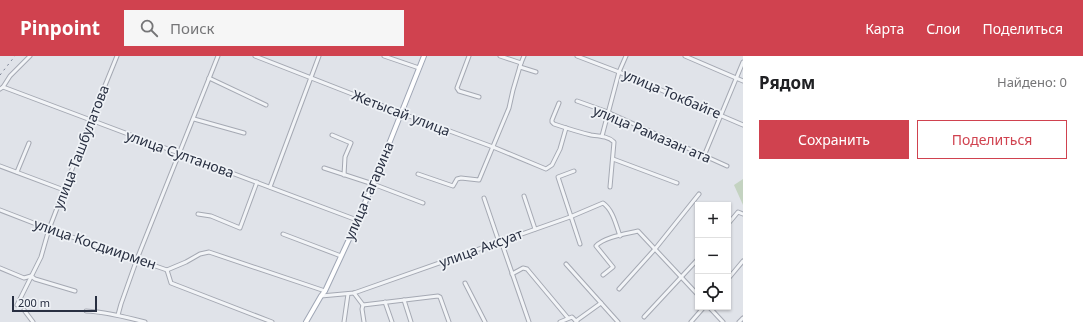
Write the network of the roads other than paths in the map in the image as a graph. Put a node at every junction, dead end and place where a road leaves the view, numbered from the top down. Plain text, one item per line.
1 (30, 56) edge
2 (117, 56) edge
3 (218, 56) edge
4 (256, 56) edge
5 (319, 56) edge
6 (384, 56) edge
7 (424, 56) edge
8 (469, 56) edge
9 (500, 56) edge
10 (524, 56) edge
11 (578, 56) edge
12 (626, 56) edge
13 (685, 56) edge
14 (743, 62) edge
15 (520, 65) junction
16 (419, 68) junction
17 (536, 72) dead end
18 (619, 72) junction
19 (209, 78) junction
20 (311, 78) junction
21 (737, 78) junction
22 (743, 81) edge
23 (1, 88) edge
24 (479, 96) dead end
25 (577, 101) dead end
26 (560, 103) dead end
27 (266, 105) dead end
28 (401, 113) junction
29 (609, 113) junction
30 (721, 116) junction
31 (194, 119) junction
32 (90, 120) junction
33 (743, 125) edge
34 (566, 128) junction
35 (244, 133) dead end
36 (332, 135) dead end
37 (602, 136) junction
38 (29, 143) dead end
39 (493, 147) junction
40 (180, 153) junction
41 (704, 156) junction
42 (613, 159) junction
43 (0, 166) edge
44 (727, 166) dead end
45 (324, 168) dead end
46 (574, 171) dead end
47 (17, 172) junction
48 (344, 174) junction
49 (418, 174) dead end
50 (257, 182) junction
51 (677, 183) dead end
52 (373, 184) junction
53 (270, 187) junction
54 (610, 188) dead end
55 (64, 190) junction
56 (699, 194) dead end
57 (524, 196) dead end
58 (484, 198) dead end
59 (423, 203) dead end
60 (0, 210) edge
61 (198, 214) dead end
62 (743, 214) edge
63 (570, 217) junction
64 (357, 220) junction
65 (731, 220) edge
66 (49, 229) junction
67 (535, 229) junction
68 (283, 234) dead end
69 (620, 236) junction
70 (500, 242) junction
71 (580, 244) dead end
72 (654, 249) junction
73 (341, 256) junction
74 (137, 259) junction
75 (695, 262) edge
76 (743, 262) edge
77 (566, 264) dead end
78 (0, 268) edge
79 (167, 270) junction
80 (512, 274) junction
81 (603, 275) dead end
82 (31, 276) junction
83 (731, 276) edge
84 (682, 278) junction
85 (465, 283) dead end
86 (618, 289) dead end
87 (75, 291) dead end
88 (325, 291) junction
89 (695, 292) edge
90 (354, 293) junction
91 (348, 294) junction
92 (321, 296) junction
93 (404, 300) junction
94 (385, 302) junction
95 (601, 302) junction
96 (363, 304) junction
97 (17, 305) dead end
98 (24, 310) dead end
99 (701, 310) edge
100 (712, 310) edge
101 (86, 311) dead end
102 (118, 315) junction
103 (644, 317) dead end
104 (568, 318) junction
105 (743, 318) edge
106 (576, 321) edge
107 (34, 322) edge
108 (145, 322) edge
109 (272, 322) edge
110 (306, 322) edge
111 (344, 322) edge
112 (364, 322) edge
113 (392, 322) edge
114 (411, 322) edge
115 (449, 322) edge
116 (485, 322) edge
117 (528, 322) edge
118 (560, 322) edge
119 (618, 322) edge
120 (691, 322) edge
121 (723, 322) edge
122 (739, 322) edge

1 - 23 street
2 - 32 street, улица Ташбулатова
3 - 19 street
4 - 20 street, Жетысай улица
5 - 20 street
6 - 16 street
7 - 16 main road, улица Гагарина
8 - 24 street
9 - 15 street
10 - 15 street
11 - 18 street, улица Токбайге
12 - 18 street
13 - 21 street
14 - 21 street
15 - 17 street
15 - 39 street
16 - 28 main road, улица Гагарина
18 - 29 street
18 - 30 street, улица Токбайге
19 - 27 street
19 - 31 street
20 - 28 street, Жетысай улица
20 - 53 street
21 - 22 street
21 - 30 street
23 - 32 street, улица Султанова
25 - 29 street, улица Рамазан ата
26 - 34 street
28 - 39 street, Жетысай улица
28 - 52 main road, улица Гагарина
29 - 37 street
29 - 41 street, улица Рамазан ата
30 - 33 street, улица Токбайге
30 - 41 street
31 - 35 street
31 - 40 street
32 - 40 street, улица Султанова
32 - 55 street, улица Ташбулатова
34 - 37 street
34 - 39 street, Жетысай улица
36 - 48 street
37 - 42 street
38 - 47 street
39 - 49 street
40 - 50 street, улица Султанова
40 - 74 street
41 - 44 street, улица Рамазан ата
42 - 51 street
42 - 54 street
43 - 47 street
45 - 48 street
46 - 63 street
47 - 55 street
48 - 52 street
50 - 53 street, улица Султанова
50 - 61 street
52 - 59 street
52 - 64 main road, улица Гагарина
53 - 64 street, улица Султанова
55 - 66 street, улица Ташбулатова
56 - 72 street
57 - 67 street
58 - 70 street
60 - 66 street, улица Косдиирмен
62 - 65 street
63 - 67 street, улица Аксуат
63 - 69 street, улица Аксуат
63 - 71 street
64 - 73 main road, улица Гагарина
66 - 74 street, улица Косдиирмен
66 - 82 street, улица Ташбулатова
67 - 70 street, улица Аксуат
68 - 73 street
69 - 72 street
69 - 81 street
70 - 80 street
70 - 90 street, улица Аксуат
72 - 84 street
72 - 86 street
73 - 88 main road, улица Гагарина
74 - 79 street, улица Косдиирмен
74 - 102 street
75 - 84 street
76 - 83 street
77 - 95 street
78 - 82 street
79 - 88 street, улица Косдиирмен
79 - 109 street
80 - 104 street
80 - 117 street
82 - 87 street
82 - 97 street, улица Ташбулатова
84 - 89 street
84 - 103 street
85 - 116 street
88 - 92 main road, улица Гагарина
90 - 91 street, улица Аксуат
90 - 96 street
91 - 92 street, улица Аксуат
91 - 111 street
92 - 110 main road, улица Гагарина
93 - 94 street
93 - 114 street
93 - 115 street
94 - 96 street
94 - 113 street
95 - 106 street
95 - 119 street
96 - 112 street
98 - 107 street
99 - 120 street
100 - 121 street
101 - 102 street
102 - 108 street
104 - 106 street
104 - 118 street
105 - 122 street

